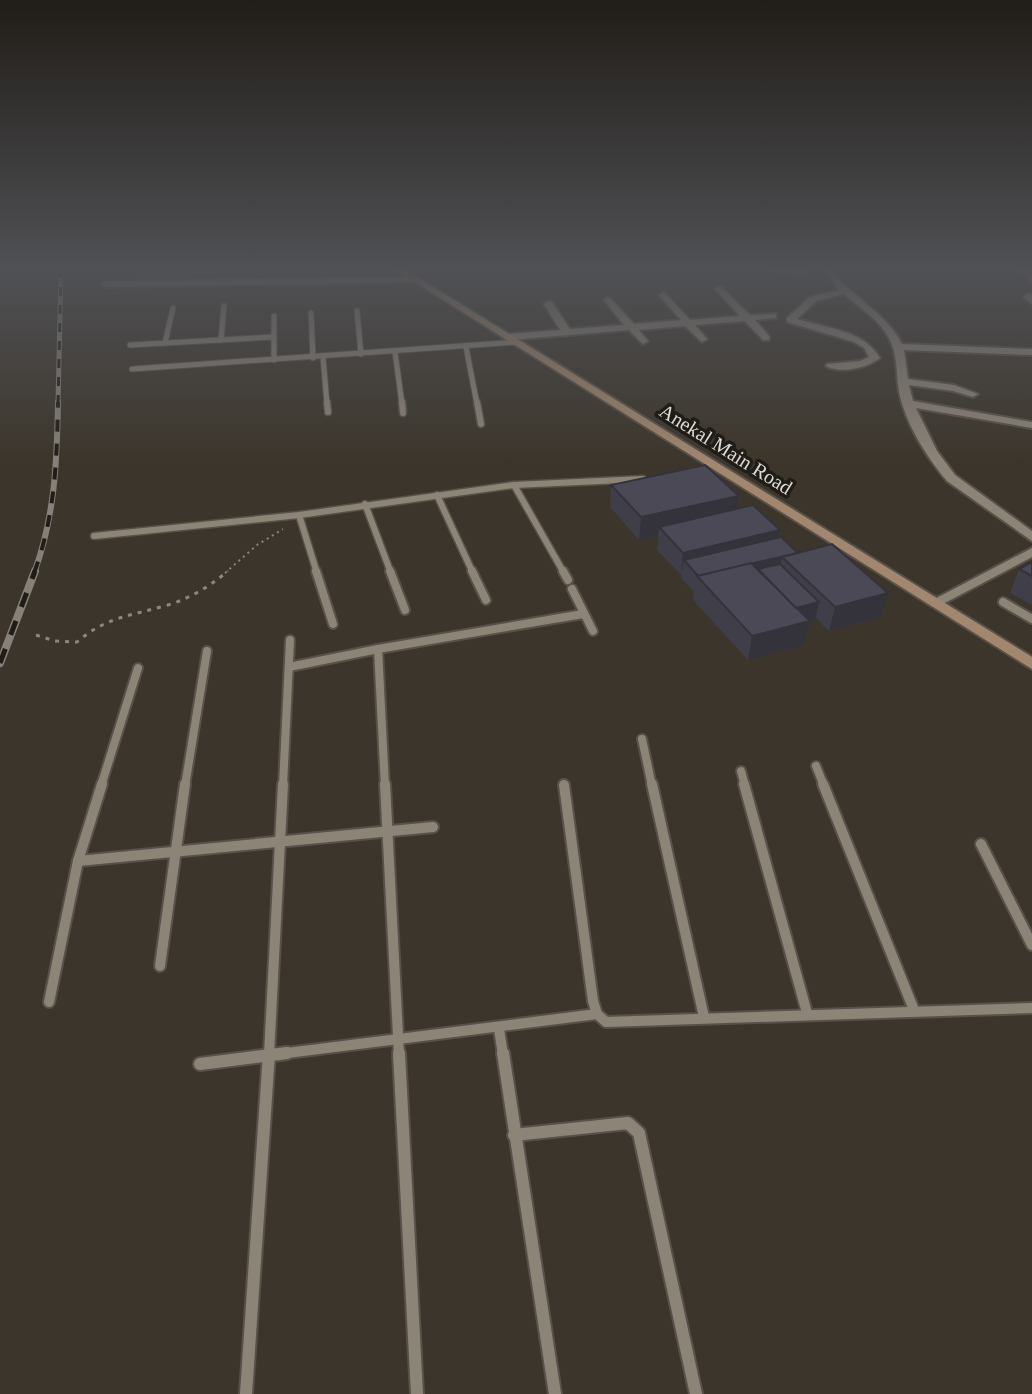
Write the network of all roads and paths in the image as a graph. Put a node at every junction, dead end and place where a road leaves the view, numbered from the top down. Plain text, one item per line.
1 (167, 334) edge
2 (222, 334) edge
3 (312, 334) edge
4 (359, 334) edge
5 (504, 334) edge
6 (547, 334) edge
7 (572, 334) edge
8 (636, 334) edge
9 (698, 334) edge
10 (763, 334) edge
11 (838, 334) edge
12 (889, 334) edge
13 (274, 337) joint
14 (766, 338) dead end
15 (512, 339) junction
16 (702, 339) dead end
17 (221, 340) junction
18 (643, 341) dead end
19 (165, 343) junction
20 (582, 344) dead end
21 (130, 345) dead end
22 (466, 347) junction
23 (898, 347) junction
24 (395, 352) junction
25 (1032, 352) edge
26 (361, 354) junction
27 (323, 357) junction
28 (313, 358) junction
29 (875, 358) junction
30 (274, 360) junction
31 (831, 366) dead end
32 (900, 366) junction
33 (132, 369) dead end
34 (902, 381) junction
35 (973, 394) dead end
36 (909, 404) junction
37 (328, 412) dead end
38 (403, 413) dead end
39 (481, 424) dead end
40 (1032, 425) edge
41 (717, 476) edge
42 (732, 476) junction
43 (655, 479) edge
44 (514, 485) junction
45 (437, 495) junction
46 (365, 504) junction
47 (300, 518) junction
48 (94, 536) dead end
49 (1032, 537) edge
50 (1032, 552) edge
51 (568, 580) dead end
52 (572, 589) dead end
53 (486, 600) dead end
54 (1003, 602) dead end
55 (934, 603) junction
56 (405, 610) dead end
57 (583, 614) junction
58 (1032, 619) edge
59 (333, 624) dead end
60 (593, 631) dead end
61 (36, 635) dead end
62 (290, 640) dead end
63 (378, 649) junction
64 (207, 651) dead end
65 (1032, 664) edge
66 (289, 667) junction
67 (138, 668) dead end
68 (642, 739) dead end
69 (816, 766) dead end
70 (741, 771) dead end
71 (564, 785) dead end
72 (433, 827) dead end
73 (387, 831) junction
74 (280, 843) junction
75 (981, 844) dead end
76 (174, 853) junction
77 (78, 861) junction
78 (1032, 945) edge
79 (160, 966) dead end
80 (49, 1002) dead end
81 (1032, 1008) edge
82 (914, 1010) junction
83 (807, 1013) junction
84 (597, 1014) junction
85 (704, 1017) junction
86 (499, 1029) junction
87 (397, 1040) junction
88 (269, 1056) junction
89 (200, 1064) dead end
90 (514, 1135) junction
91 (246, 1394) edge
92 (417, 1394) edge
93 (555, 1394) edge
94 (696, 1394) edge

1 - 19 lane
2 - 17 lane
3 - 28 lane
4 - 26 lane
5 - 15 main road, Anekal Main Road
6 - 15 street
7 - 20 street
8 - 18 street
9 - 16 street
10 - 14 street
11 - 29 street
12 - 23 street
13 - 17 lane
13 - 30 lane
15 - 22 lane
15 - 42 main road, Anekal Main Road
17 - 19 lane
19 - 21 lane
22 - 24 lane
22 - 39 lane
23 - 25 street
23 - 32 street
24 - 26 lane
24 - 38 lane
26 - 27 lane
27 - 28 lane
27 - 37 lane
28 - 30 lane
29 - 31 street
29 - 32 street
30 - 33 lane
32 - 34 street
34 - 35 street
34 - 36 street
36 - 40 street
36 - 49 street
41 - 42 lane
42 - 55 main road, Anekal Main Road
43 - 44 lane
44 - 45 lane
44 - 51 lane
45 - 46 lane
45 - 53 lane
46 - 47 lane
46 - 56 lane
47 - 48 lane
47 - 59 lane
47 - 61 path
50 - 55 street
52 - 57 lane
54 - 58 lane
55 - 65 main road, Anekal Main Road
57 - 60 lane
57 - 63 lane
62 - 66 lane
63 - 66 lane
63 - 73 lane
64 - 76 lane
66 - 74 lane
67 - 77 lane
68 - 85 lane
69 - 82 lane
70 - 83 lane
71 - 84 lane
72 - 73 lane
73 - 74 lane
73 - 87 lane
74 - 76 lane
74 - 88 lane
75 - 78 lane
76 - 77 lane
76 - 79 lane
77 - 80 lane
81 - 82 lane
82 - 83 lane
83 - 85 lane
84 - 85 lane
84 - 86 lane
86 - 87 lane
86 - 90 lane
87 - 88 lane
87 - 92 lane
88 - 89 lane
88 - 91 lane
90 - 93 lane
90 - 94 lane

